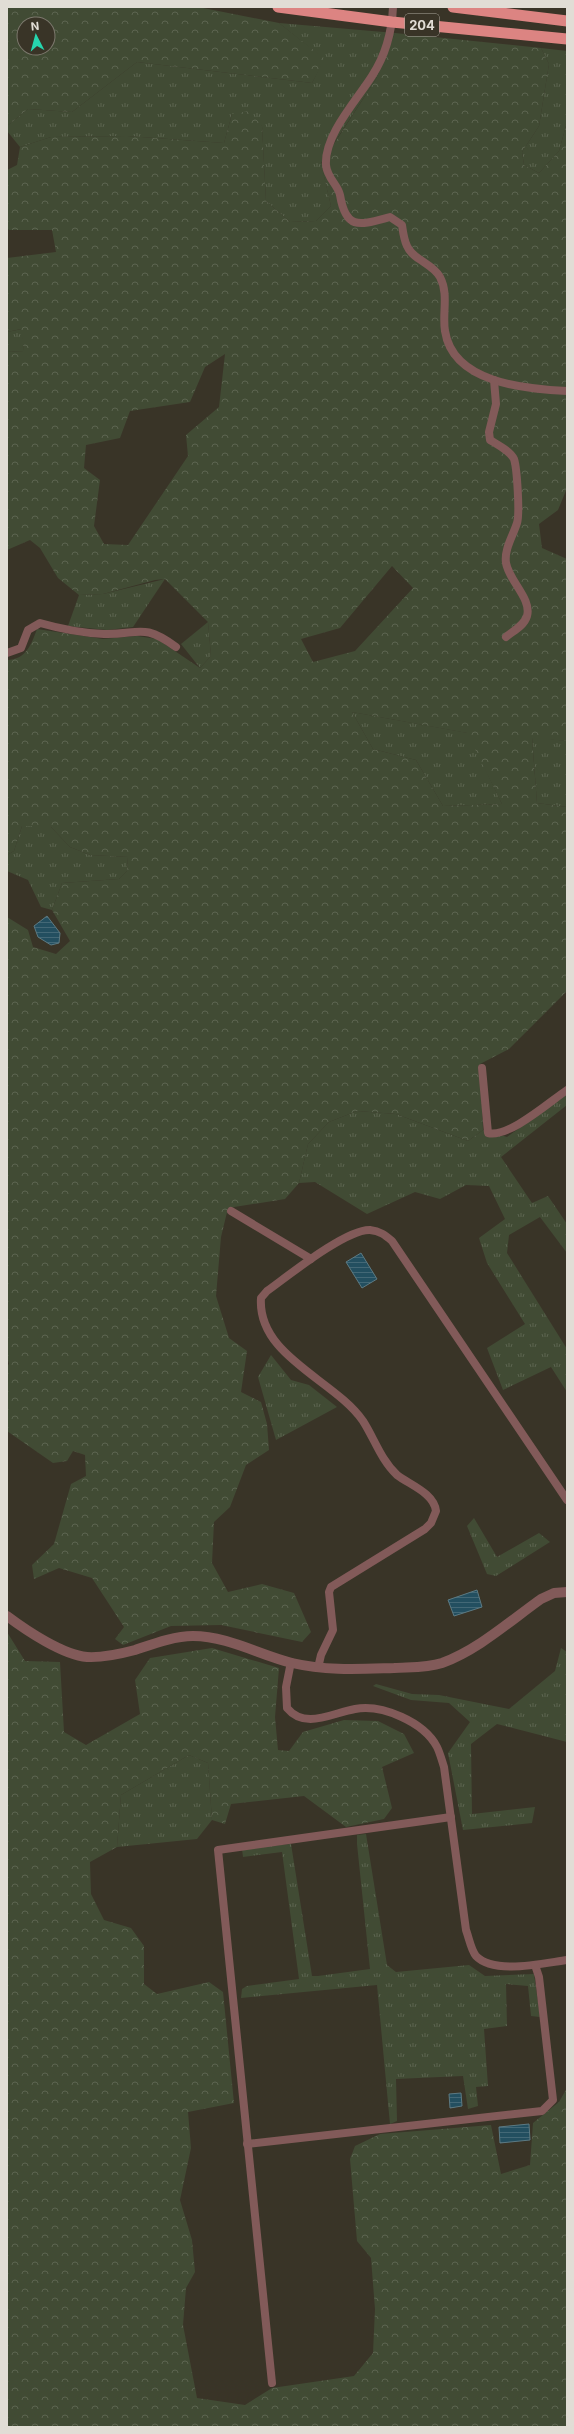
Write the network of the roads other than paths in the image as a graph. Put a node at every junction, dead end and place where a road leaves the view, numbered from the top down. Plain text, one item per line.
1 (278, 7) edge
2 (393, 7) edge
3 (452, 7) edge
4 (567, 21) edge
5 (392, 22) junction
6 (567, 39) edge
7 (494, 380) junction
8 (567, 391) edge
9 (506, 637) dead end
10 (176, 647) dead end
11 (7, 653) edge
12 (482, 1068) dead end
13 (567, 1090) edge
14 (231, 1211) dead end
15 (311, 1260) junction
16 (567, 1500) edge
17 (567, 1592) edge
18 (7, 1616) edge
19 (291, 1662) junction
20 (318, 1668) junction
21 (451, 1817) junction
22 (567, 1960) edge
23 (535, 1965) junction
24 (247, 2144) junction
25 (272, 2383) dead end

1 - 5 highway, 204
2 - 5 street
3 - 4 highway, 204
5 - 6 highway, 204
5 - 7 street
7 - 8 street
7 - 9 street
10 - 11 street
12 - 13 street
14 - 15 street
15 - 16 street
15 - 20 street
17 - 20 street
18 - 19 street
19 - 20 street
19 - 21 street
21 - 23 street
21 - 24 street
22 - 23 street
23 - 24 street
24 - 25 street

